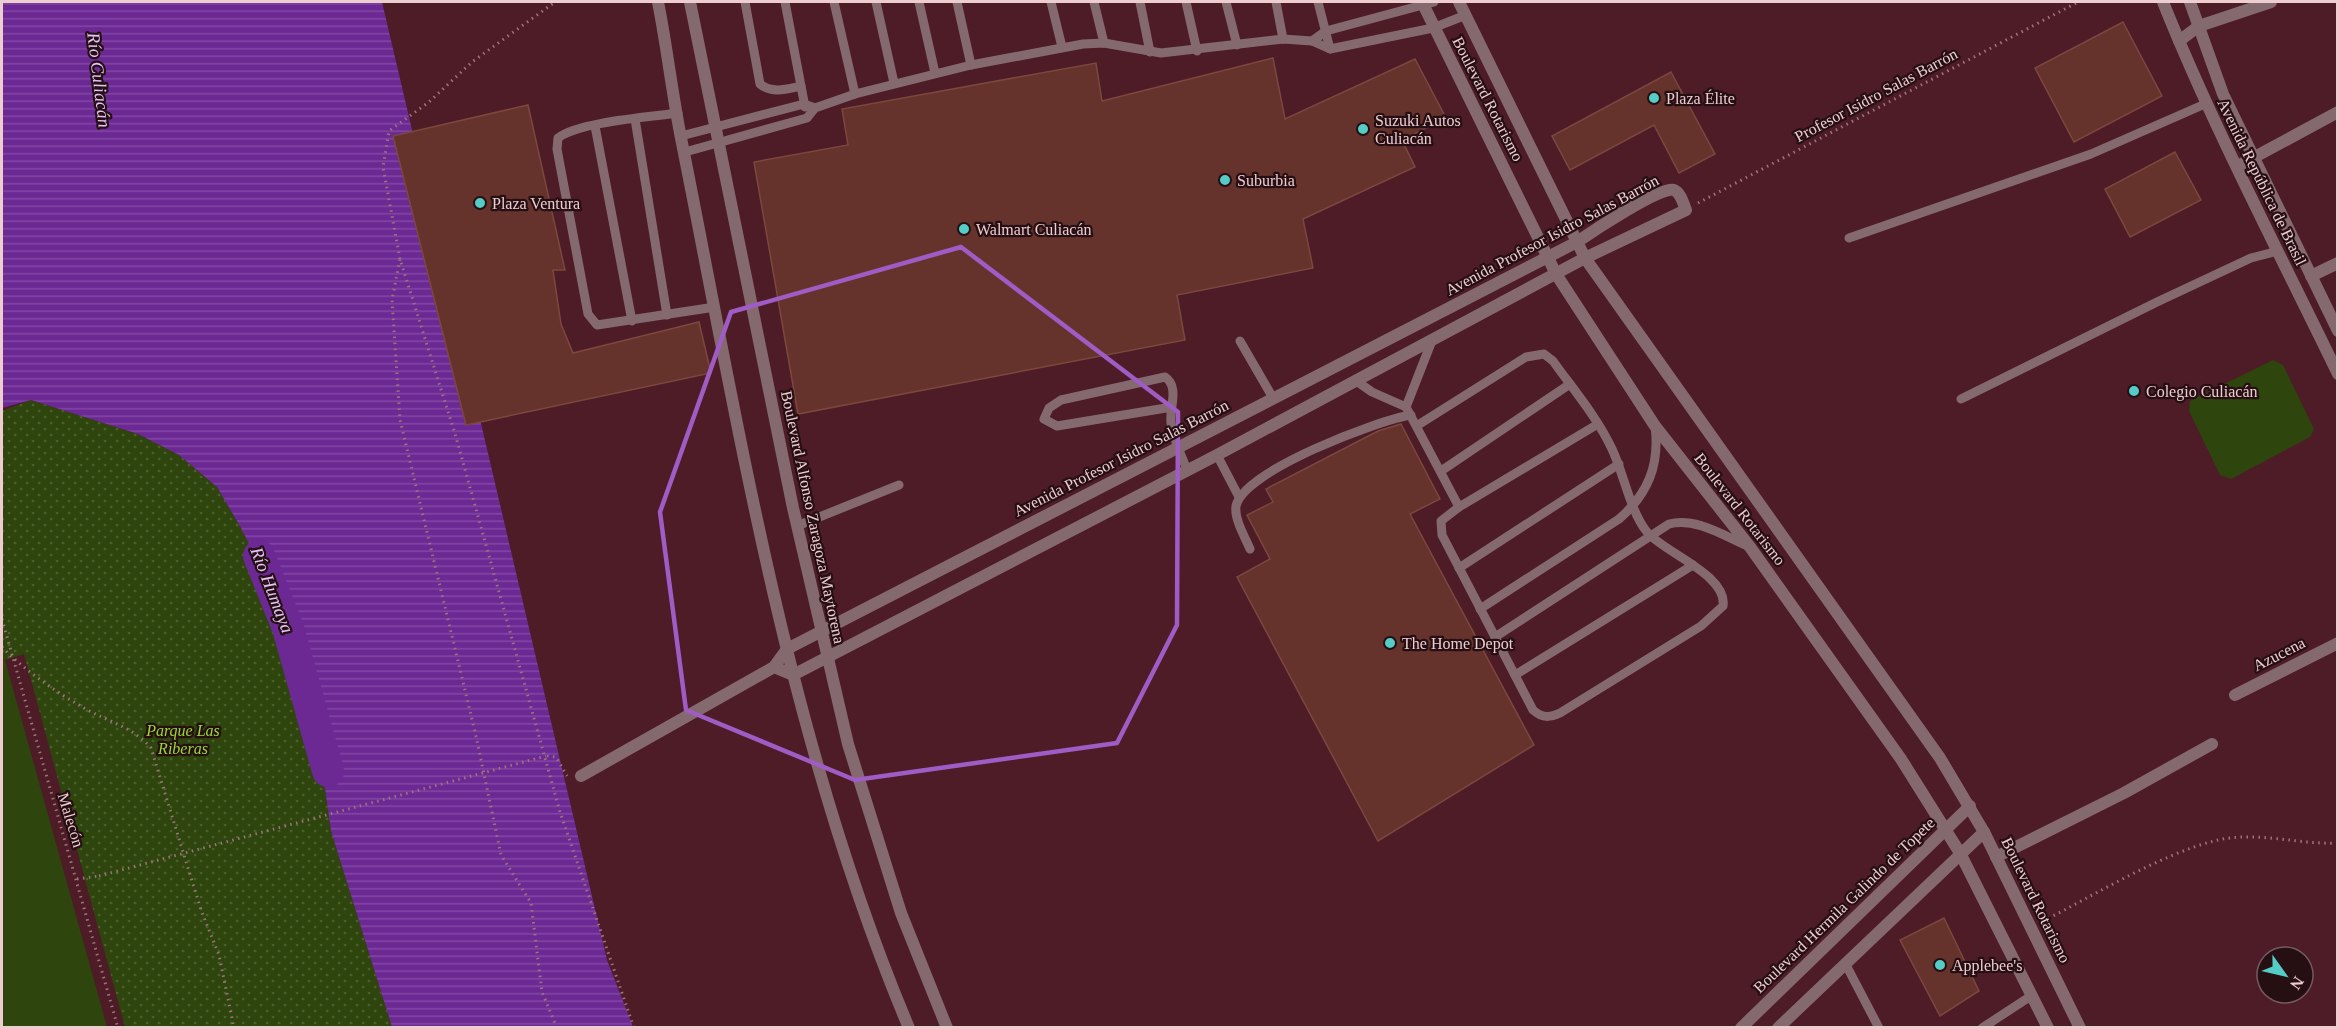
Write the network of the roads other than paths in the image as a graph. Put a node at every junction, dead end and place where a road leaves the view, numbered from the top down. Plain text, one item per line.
1 (658, 2) edge
2 (690, 2) edge
3 (745, 2) edge
4 (785, 2) edge
5 (834, 2) edge
6 (876, 2) edge
7 (918, 2) edge
8 (957, 2) edge
9 (1051, 2) edge
10 (1094, 2) edge
11 (1140, 2) edge
12 (1186, 2) edge
13 (1226, 2) edge
14 (1276, 2) edge
15 (1318, 2) edge
16 (1426, 2) edge
17 (1459, 2) edge
18 (2163, 2) edge
19 (2190, 2) edge
20 (2271, 2) edge
21 (1466, 15) junction
22 (2199, 26) junction
23 (1433, 28) junction
24 (1326, 31) junction
25 (1283, 39) junction
26 (1312, 41) junction
27 (2178, 41) junction
28 (1104, 43) junction
29 (1237, 45) junction
30 (1062, 47) junction
31 (1330, 49) junction
32 (1197, 51) junction
33 (1150, 52) junction
34 (971, 65) junction
35 (935, 73) junction
36 (894, 83) junction
37 (801, 86) junction
38 (855, 94) junction
39 (804, 104) junction
40 (2205, 104) junction
41 (816, 108) junction
42 (2337, 112) edge
43 (678, 113) junction
44 (807, 118) junction
45 (635, 119) junction
46 (595, 126) junction
47 (714, 127) junction
48 (681, 136) junction
49 (718, 143) junction
50 (685, 152) junction
51 (2255, 156) junction
52 (2238, 166) junction
53 (1849, 238) dead end
54 (1576, 242) junction
55 (2278, 251) junction
56 (1548, 257) junction
57 (1585, 258) junction
58 (2337, 263) edge
59 (1556, 274) junction
60 (2311, 276) junction
61 (715, 307) junction
62 (667, 315) junction
63 (632, 321) junction
64 (2337, 331) edge
65 (1433, 338) junction
66 (1240, 341) dead end
67 (2337, 374) edge
68 (1355, 380) junction
69 (1570, 384) junction
70 (1273, 398) junction
71 (1961, 399) dead end
72 (1406, 406) junction
73 (1172, 407) junction
74 (1411, 415) junction
75 (1598, 424) junction
76 (1418, 425) junction
77 (1654, 426) junction
78 (1179, 448) junction
79 (1217, 455) junction
80 (1619, 464) junction
81 (1187, 470) junction
82 (1440, 471) junction
83 (899, 485) dead end
84 (1239, 497) junction
85 (1459, 507) junction
86 (1633, 507) junction
87 (797, 526) junction
88 (1649, 535) junction
89 (1750, 547) junction
90 (1250, 549) dead end
91 (1693, 565) junction
92 (1459, 567) junction
93 (1480, 609) junction
94 (823, 630) junction
95 (1495, 637) junction
96 (2337, 643) edge
97 (787, 649) junction
98 (827, 657) junction
99 (774, 667) junction
100 (793, 675) junction
101 (1515, 675) junction
102 (2235, 695) dead end
103 (2212, 744) dead end
104 (581, 776) road end
105 (1970, 806) junction
106 (1947, 829) junction
107 (1984, 832) junction
108 (1960, 853) junction
109 (1996, 856) junction
110 (1845, 963) junction
111 (2031, 996) junction
112 (909, 1028) edge
113 (947, 1028) edge
114 (1740, 1028) edge
115 (1778, 1028) edge
116 (1879, 1028) edge
117 (1982, 1028) edge
118 (2048, 1028) edge
119 (2080, 1028) edge

1 - 43 street
2 - 47 street, Boulevard Alfonso Zaragoza Maytorena
3 - 37 lane
4 - 37 lane
5 - 38 lane
6 - 36 lane
7 - 35 lane
8 - 34 lane
9 - 30 lane
10 - 28 lane
11 - 33 lane
12 - 32 lane
13 - 29 lane
14 - 25 lane
15 - 24 lane
16 - 23 street, Boulevard Rotarismo
16 - 24 lane
17 - 21 street, Boulevard Rotarismo
18 - 27 street, Avenida República de Brasil
19 - 22 street, Avenida República de Brasil
20 - 22 street
21 - 23 lane
21 - 54 street, Boulevard Rotarismo
22 - 27 street
22 - 51 street, Avenida República de Brasil
23 - 31 lane
23 - 56 street, Boulevard Rotarismo
24 - 26 lane
24 - 31 lane
25 - 26 lane
25 - 29 lane
26 - 31 lane
27 - 40 street, Avenida República de Brasil
28 - 30 lane
28 - 33 lane
29 - 32 lane
30 - 34 lane
32 - 33 lane
34 - 35 lane
35 - 36 lane
36 - 38 lane
37 - 39 lane
38 - 41 lane
39 - 41 lane
39 - 44 lane
39 - 47 lane
40 - 52 street, Avenida República de Brasil
40 - 53 lane
41 - 44 lane
42 - 51 street
43 - 45 lane
43 - 48 street
44 - 49 lane
45 - 46 lane
45 - 62 lane
46 - 63 lane
46 - 63 lane
47 - 48 lane
47 - 49 street, Boulevard Alfonso Zaragoza Maytorena
48 - 50 street
49 - 50 lane
49 - 87 street, Boulevard Alfonso Zaragoza Maytorena
50 - 61 street
51 - 52 street
51 - 60 street, Avenida República de Brasil
52 - 55 street, Avenida República de Brasil
54 - 56 street, Avenida Profesor Isidro Salas Barrón
54 - 57 street, Boulevard Rotarismo
54 - 57 street, Avenida Profesor Isidro Salas Barrón
55 - 67 street, Avenida República de Brasil
55 - 71 lane
56 - 59 street, Boulevard Rotarismo
56 - 70 street, Avenida Profesor Isidro Salas Barrón
57 - 59 street
57 - 105 street, Boulevard Rotarismo
58 - 60 street
59 - 65 street
59 - 77 street, Boulevard Rotarismo
60 - 64 street, Avenida República de Brasil
61 - 62 lane
61 - 97 street
62 - 63 lane
65 - 68 street
65 - 72 lane
66 - 70 lane
68 - 72 lane
68 - 79 street
69 - 75 lane
69 - 76 lane
69 - 82 lane
70 - 78 street, Avenida Profesor Isidro Salas Barrón
72 - 74 lane
73 - 73 lane
73 - 78 lane
74 - 76 lane
74 - 84 lane
75 - 80 lane
75 - 85 lane
76 - 82 lane
77 - 86 lane
77 - 89 street, Boulevard Rotarismo
78 - 81 lane
78 - 94 street, Avenida Profesor Isidro Salas Barrón
79 - 81 street
79 - 84 lane
80 - 86 lane
80 - 92 lane
81 - 98 street
82 - 85 lane
83 - 87 lane
84 - 90 lane
85 - 92 lane
86 - 88 lane
86 - 93 lane
87 - 94 street, Boulevard Alfonso Zaragoza Maytorena
88 - 89 lane
88 - 91 lane
88 - 95 lane
89 - 106 street, Boulevard Rotarismo
91 - 101 lane
91 - 101 lane
92 - 93 lane
93 - 95 lane
94 - 97 street, Avenida Profesor Isidro Salas Barrón
94 - 98 street, Boulevard Alfonso Zaragoza Maytorena
95 - 101 lane
96 - 102 street, Azucena
97 - 99 street, Avenida Profesor Isidro Salas Barrón
97 - 100 street
98 - 100 street
98 - 113 street, Boulevard Alfonso Zaragoza Maytorena
99 - 100 street
99 - 104 street, Avenida Profesor Isidro Salas Barrón
100 - 112 street
103 - 109 street
105 - 106 street, Boulevard Hermila Galindo de Topete
105 - 107 street, Boulevard Rotarismo
106 - 108 street, Boulevard Rotarismo
106 - 114 street, Boulevard Hermila Galindo de Topete
107 - 108 street
107 - 109 street, Boulevard Rotarismo
108 - 110 street
108 - 111 street, Boulevard Rotarismo
109 - 119 street, Boulevard Rotarismo
110 - 115 street
110 - 116 lane
111 - 117 lane
111 - 118 street, Boulevard Rotarismo

